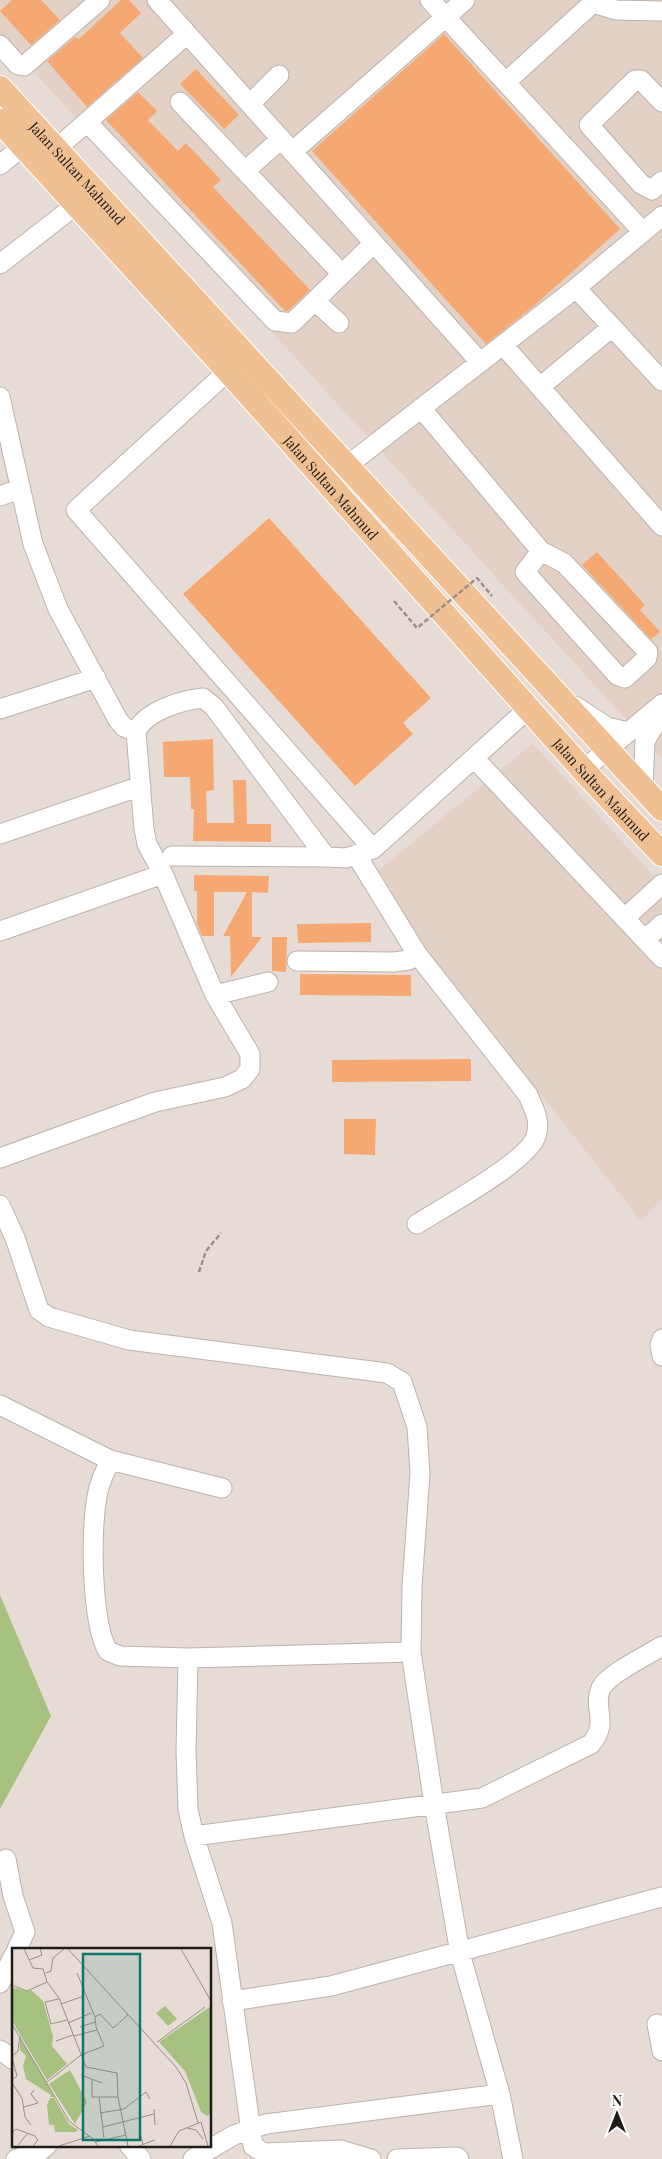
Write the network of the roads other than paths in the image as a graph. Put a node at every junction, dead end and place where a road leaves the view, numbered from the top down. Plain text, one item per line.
1 (100, 0) edge
2 (430, 0) edge
3 (465, 0) edge
4 (168, 4) edge
5 (586, 4) edge
6 (662, 11) edge
7 (446, 17) junction
8 (187, 34) junction
9 (0, 45) edge
10 (279, 76) dead end
11 (506, 82) junction
12 (0, 88) edge
13 (180, 102) dead end
14 (662, 102) edge
15 (250, 104) junction
16 (0, 121) edge
17 (87, 122) junction
18 (589, 125) junction
19 (286, 145) junction
20 (23, 146) junction
21 (565, 147) junction
22 (56, 149) junction
23 (0, 166) edge
24 (244, 171) junction
25 (662, 181) edge
26 (76, 205) junction
27 (662, 216) edge
28 (643, 232) junction
29 (374, 243) junction
30 (0, 264) edge
31 (342, 274) junction
32 (576, 288) junction
33 (314, 301) junction
34 (339, 323) dead end
35 (612, 327) junction
36 (503, 345) junction
37 (480, 362) junction
38 (228, 371) junction
39 (662, 381) edge
40 (540, 387) junction
41 (0, 397) edge
42 (421, 408) junction
43 (348, 465) junction
44 (19, 489) junction
45 (0, 496) edge
46 (662, 526) edge
47 (541, 552) junction
48 (96, 678) junction
49 (555, 693) junction
50 (662, 704) edge
51 (0, 709) edge
52 (528, 709) junction
53 (662, 713) edge
54 (136, 732) junction
55 (628, 732) junction
56 (607, 749) junction
57 (474, 758) junction
58 (583, 770) junction
59 (141, 786) junction
60 (643, 788) junction
61 (662, 809) edge
62 (0, 834) edge
63 (365, 853) junction
64 (662, 854) edge
65 (172, 856) dead end
66 (326, 857) junction
67 (163, 874) junction
68 (662, 884) edge
69 (626, 917) junction
70 (662, 924) edge
71 (0, 931) edge
72 (646, 939) junction
73 (418, 954) junction
74 (662, 958) edge
75 (297, 961) dead end
76 (268, 982) dead end
77 (215, 995) junction
78 (0, 1158) edge
79 (0, 1205) edge
80 (418, 1224) dead end
81 (662, 1340) edge
82 (662, 1356) edge
83 (0, 1405) edge
84 (110, 1460) junction
85 (222, 1488) dead end
86 (662, 1646) edge
87 (411, 1652) junction
88 (188, 1658) junction
89 (434, 1804) junction
90 (194, 1836) junction
91 (6, 1859) dead end
92 (662, 1897) edge
93 (17, 1948) edge
94 (460, 1953) junction
95 (12, 1959) edge
96 (0, 1983) edge
97 (232, 2001) junction
98 (657, 2024) dead end
99 (0, 2050) edge
100 (662, 2051) edge
101 (12, 2059) edge
102 (500, 2094) junction
103 (250, 2128) junction
104 (130, 2146) edge
105 (43, 2152) edge
106 (16, 2159) edge
107 (141, 2159) edge
108 (193, 2159) edge
109 (370, 2159) edge
110 (397, 2159) edge
111 (459, 2159) edge
112 (513, 2159) edge

1 - 9 street
2 - 7 street
3 - 7 street
4 - 8 street
5 - 6 street
5 - 11 street
7 - 11 street
7 - 19 street
8 - 15 street
8 - 17 street
10 - 15 street
11 - 21 street
12 - 22 main road, Jalan Sultan Mahmud
13 - 24 street
14 - 18 street
15 - 19 street
16 - 20 main road, Jalan Sultan Mahmud
17 - 22 street
17 - 33 street
18 - 21 street
18 - 25 street
19 - 24 street
19 - 29 street
20 - 23 street
20 - 26 main road, Jalan Sultan Mahmud
21 - 28 street
22 - 43 main road, Jalan Sultan Mahmud
24 - 31 street
26 - 30 street
26 - 38 main road, Jalan Sultan Mahmud
27 - 28 street
28 - 32 street
29 - 31 street
29 - 37 street
31 - 33 street
32 - 35 street
32 - 36 street
33 - 34 street
35 - 39 street
35 - 40 street
36 - 37 street
36 - 40 street
37 - 42 street
38 - 52 main road, Jalan Sultan Mahmud
38 - 63 street
40 - 46 street
41 - 44 street
42 - 43 street
42 - 47 street
43 - 49 main road, Jalan Sultan Mahmud
44 - 45 street
44 - 48 street
47 - 47 street
48 - 51 street
48 - 54 street
49 - 55 street
49 - 56 main road, Jalan Sultan Mahmud
50 - 55 street
52 - 57 street
52 - 58 main road, Jalan Sultan Mahmud
53 - 60 street
54 - 59 street
54 - 66 street
55 - 56 street
56 - 58 street
56 - 60 main road, Jalan Sultan Mahmud
57 - 63 street
57 - 69 street
58 - 64 main road, Jalan Sultan Mahmud
59 - 62 street
59 - 67 street
60 - 61 main road, Jalan Sultan Mahmud
63 - 66 street
63 - 73 street
65 - 66 street
67 - 71 street
67 - 77 street
68 - 69 street
69 - 72 street
70 - 72 street
72 - 74 street
73 - 75 street
73 - 80 street
76 - 77 street
77 - 78 street
79 - 87 street
81 - 82 street
83 - 84 street
84 - 85 street
84 - 88 street
86 - 89 street
87 - 88 street
87 - 89 street
88 - 90 street
89 - 90 street
89 - 94 street
90 - 97 street
91 - 93 street
92 - 94 street
94 - 97 street
94 - 102 street
95 - 96 street
97 - 103 street
98 - 100 street
99 - 101 street
102 - 103 street
102 - 112 street
103 - 108 street
103 - 109 street
104 - 107 street
105 - 106 street
110 - 111 street

